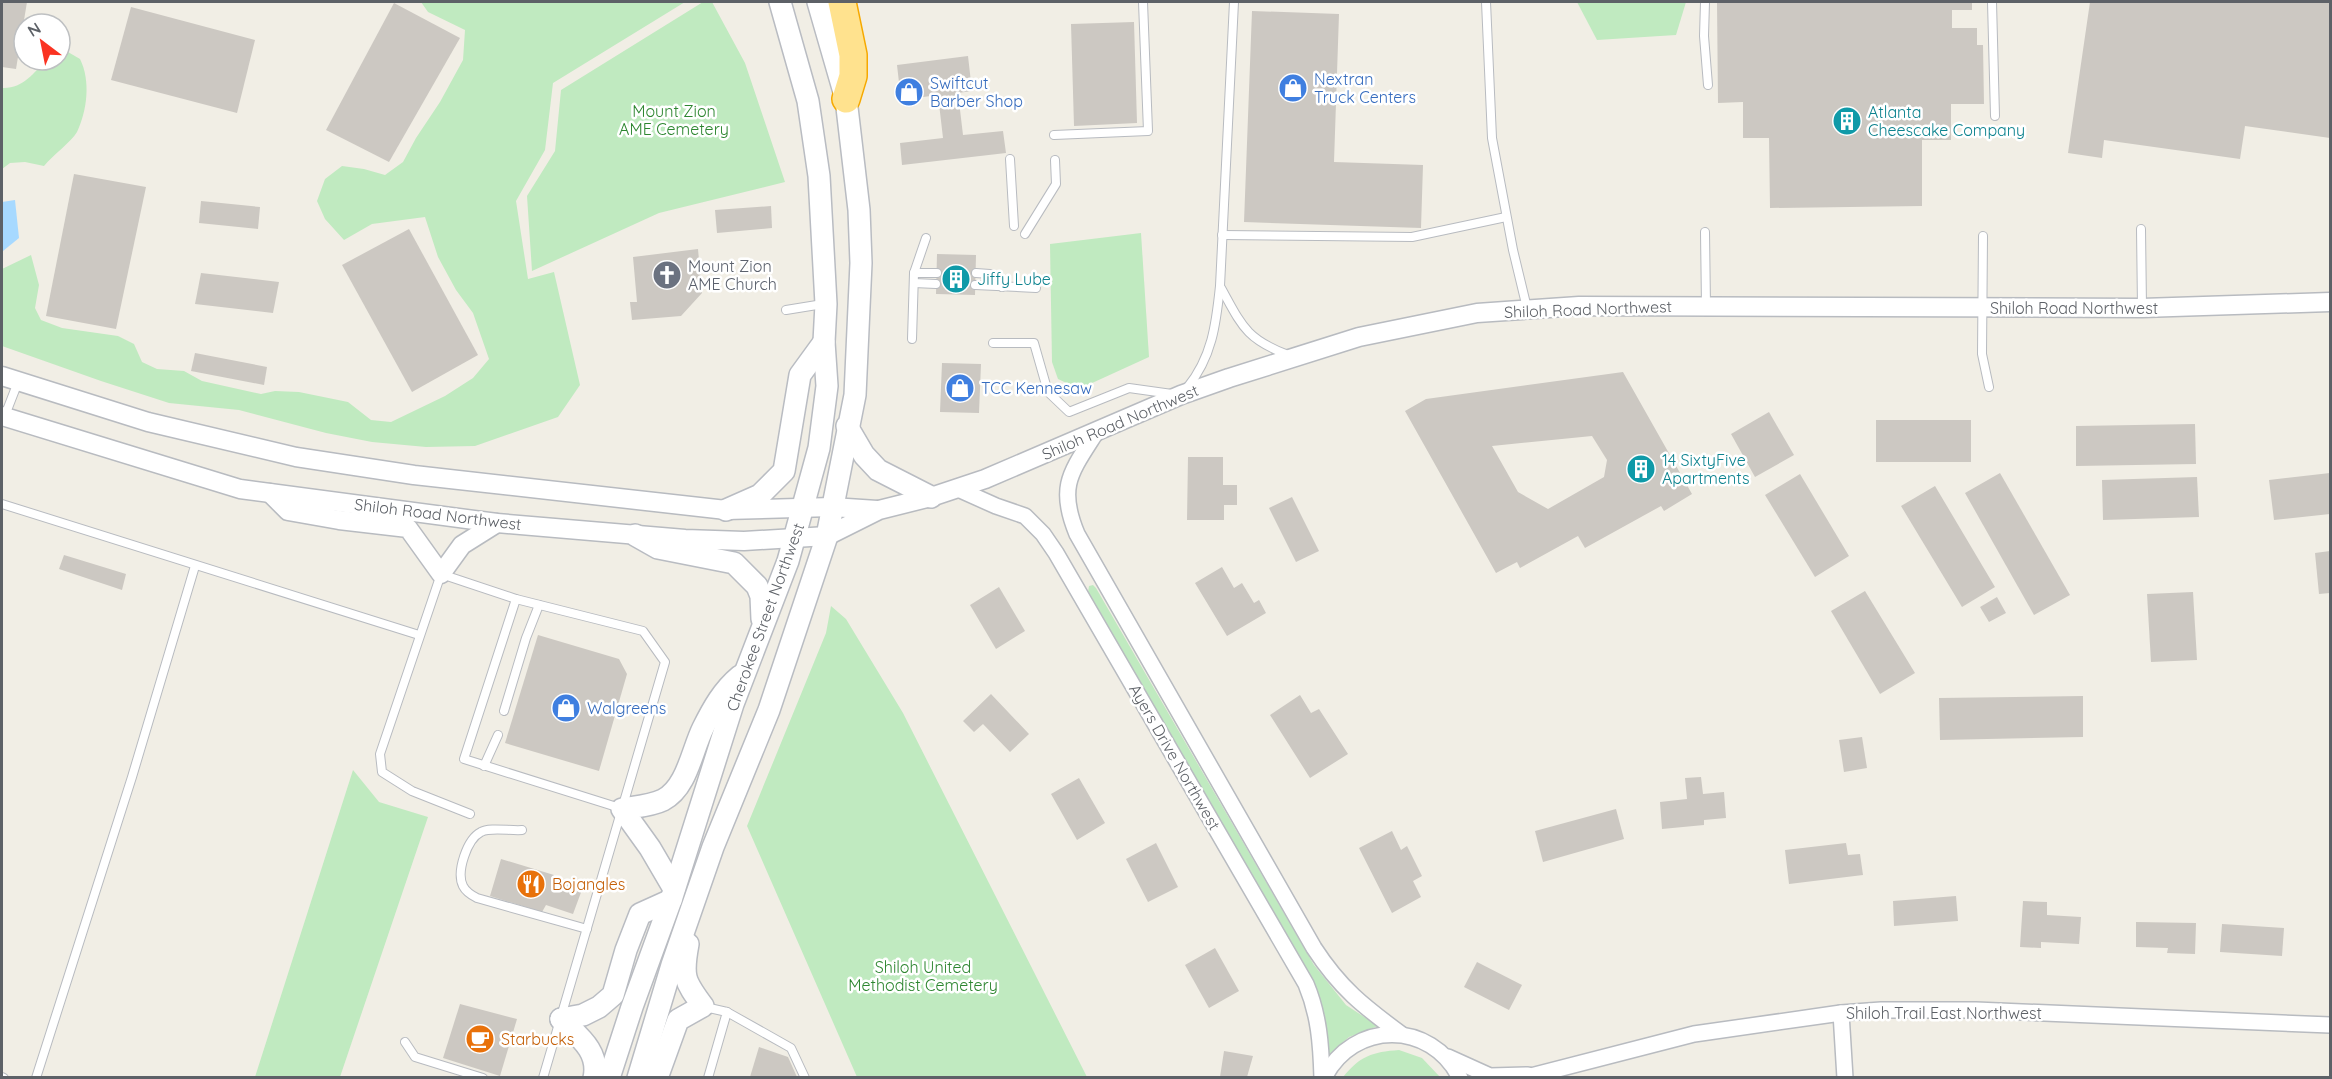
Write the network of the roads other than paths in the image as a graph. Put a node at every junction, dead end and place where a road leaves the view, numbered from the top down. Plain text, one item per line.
1 (780, 2) edge
2 (818, 2) edge
3 (842, 2) edge
4 (1143, 2) edge
5 (1234, 2) edge
6 (1486, 2) edge
7 (1705, 2) edge
8 (1992, 2) edge
9 (1708, 85) dead end
10 (846, 99) junction
11 (1995, 116) dead end
12 (1054, 135) dead end
13 (1010, 159) dead end
14 (1055, 160) dead end
15 (1506, 217) junction
16 (1014, 226) dead end
17 (2141, 229) dead end
18 (1705, 232) dead end
19 (1024, 234) dead end
20 (1222, 235) junction
21 (1983, 236) dead end
22 (926, 238) dead end
23 (914, 273) junction
24 (937, 273) dead end
25 (976, 273) dead end
26 (914, 283) junction
27 (936, 284) dead end
28 (975, 285) dead end
29 (1220, 286) junction
30 (1002, 287) junction
31 (1036, 288) dead end
32 (2331, 302) edge
33 (826, 304) junction
34 (1706, 306) junction
35 (2142, 308) junction
36 (1528, 309) junction
37 (1982, 309) junction
38 (786, 310) dead end
39 (912, 339) dead end
40 (824, 342) junction
41 (993, 343) dead end
42 (1292, 357) junction
43 (10, 379) edge
44 (1989, 387) dead end
45 (1181, 395) junction
46 (2, 420) edge
47 (847, 426) junction
48 (1097, 431) junction
49 (958, 489) junction
50 (270, 493) junction
51 (932, 497) junction
52 (2, 504) edge
53 (832, 507) junction
54 (803, 508) junction
55 (726, 510) junction
56 (879, 510) junction
57 (497, 523) junction
58 (635, 535) junction
59 (827, 536) junction
60 (794, 537) junction
61 (195, 566) junction
62 (441, 574) junction
63 (516, 599) junction
64 (539, 604) junction
65 (762, 627) junction
66 (419, 635) junction
67 (747, 669) junction
68 (504, 711) dead end
69 (498, 735) dead end
70 (484, 766) junction
71 (621, 809) junction
72 (470, 813) dead end
73 (522, 830) dead end
74 (700, 885) junction
75 (673, 894) junction
76 (587, 929) junction
77 (704, 1006) junction
78 (727, 1012) junction
79 (1841, 1013) junction
80 (561, 1019) junction
81 (2331, 1025) edge
82 (1401, 1034) junction
83 (405, 1042) dead end
84 (1445, 1055) junction
85 (1526, 1076) edge
86 (36, 1077) edge
87 (483, 1077) edge
88 (543, 1077) edge
89 (594, 1077) edge
90 (609, 1077) edge
91 (638, 1077) edge
92 (657, 1077) edge
93 (708, 1077) edge
94 (806, 1077) edge
95 (1323, 1077) edge
96 (1460, 1077) edge
97 (1845, 1077) edge

1 - 33 main road, Cherokee Street Northwest
2 - 10 main road, Cherokee Street Northwest
3 - 10 highway
4 - 12 lane
5 - 20 lane
6 - 15 lane
7 - 9 lane
8 - 11 lane
10 - 47 main road, Cherokee Street Northwest
13 - 16 lane
14 - 19 lane
15 - 20 lane
15 - 36 lane
17 - 35 lane
18 - 34 lane
20 - 29 lane
21 - 37 lane
22 - 23 lane
23 - 24 lane
23 - 26 lane
25 - 30 lane
26 - 27 lane
26 - 39 lane
28 - 30 lane
29 - 42 lane
29 - 45 lane
30 - 31 lane
32 - 35 street, Shiloh Road Northwest
33 - 38 lane
33 - 40 main road, Cherokee Street Northwest
34 - 36 street, Shiloh Road Northwest
34 - 37 street, Shiloh Road Northwest
35 - 37 street, Shiloh Road Northwest
36 - 42 street, Shiloh Road Northwest
37 - 44 lane
40 - 54 main road, Cherokee Street Northwest
40 - 55 main road
41 - 45 lane
42 - 45 street, Shiloh Road Northwest
43 - 46 lane
43 - 55 street, Shiloh Road Northwest
45 - 48 street, Shiloh Road Northwest
46 - 50 street, Shiloh Road Northwest
47 - 51 main road
47 - 53 main road, Cherokee Street Northwest
48 - 49 street, Shiloh Road Northwest
48 - 82 street, Ayers Drive Northwest
49 - 51 street, Shiloh Road Northwest
49 - 95 street, Ayers Drive Northwest
50 - 57 street, Shiloh Road Northwest
50 - 62 street
51 - 56 street, Shiloh Road Northwest
52 - 61 lane
53 - 54 street, Shiloh Road Northwest
53 - 56 street, Shiloh Road Northwest
53 - 59 main road, Cherokee Street Northwest
54 - 55 street, Shiloh Road Northwest
54 - 60 main road, Cherokee Street Northwest
56 - 59 street, Shiloh Road Northwest
57 - 58 street, Shiloh Road Northwest
57 - 62 street
58 - 60 street, Shiloh Road Northwest
58 - 65 main road
59 - 60 street, Shiloh Road Northwest
59 - 74 main road, Cherokee Street Northwest
60 - 65 main road, Cherokee Street Northwest
61 - 66 lane
61 - 86 lane
62 - 63 lane
62 - 66 lane
63 - 64 lane
63 - 70 lane
64 - 68 lane
64 - 71 lane
65 - 67 main road, Cherokee Street Northwest
66 - 72 lane
67 - 71 main road
67 - 75 main road, Cherokee Street Northwest
69 - 70 lane
70 - 71 lane
71 - 75 main road
71 - 76 lane
73 - 76 lane
74 - 77 main road
74 - 91 main road, Cherokee Street Northwest
75 - 80 main road
75 - 90 main road, Cherokee Street Northwest
76 - 80 lane
77 - 78 lane
77 - 92 main road
78 - 93 lane
78 - 94 lane
79 - 81 street, Shiloh Trail East Northwest
79 - 85 street, Shiloh Trail East Northwest
79 - 97 street
80 - 88 lane
80 - 89 main road
82 - 84 street, Shiloh Trail East Northwest
82 - 95 street
83 - 87 lane
84 - 85 street, Shiloh Trail East Northwest
84 - 96 street

